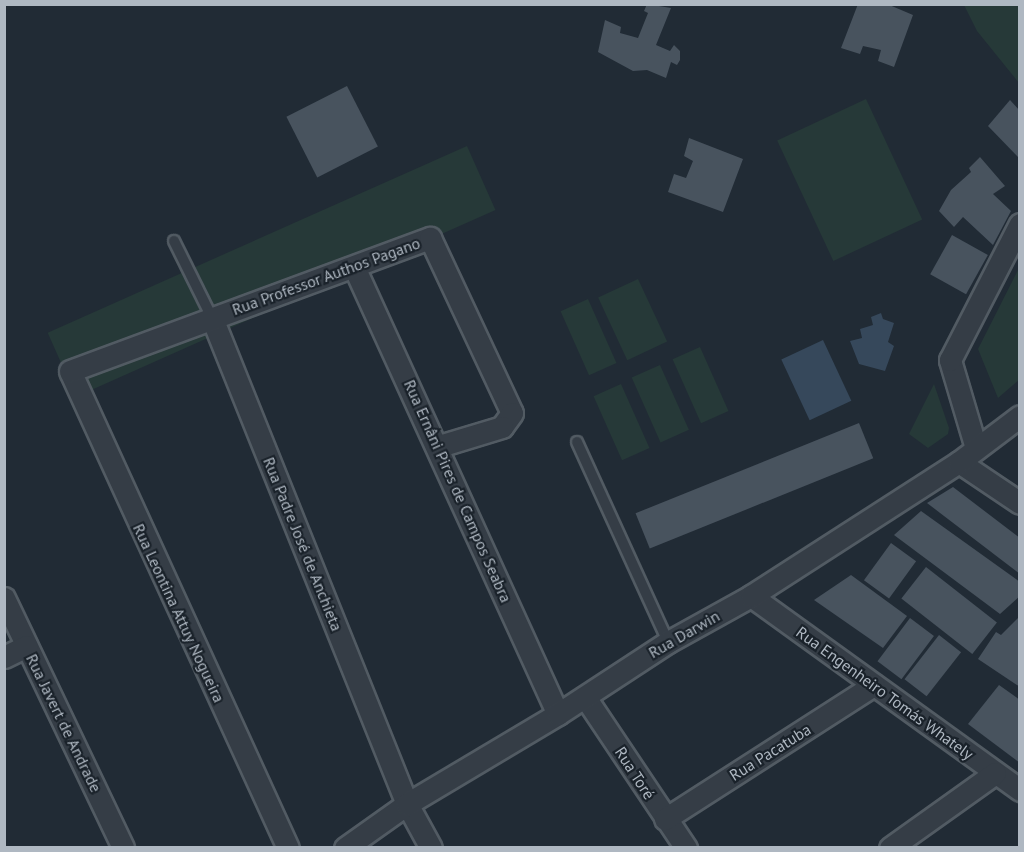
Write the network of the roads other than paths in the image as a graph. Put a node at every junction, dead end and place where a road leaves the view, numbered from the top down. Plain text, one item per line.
1 (1020, 224) edge
2 (174, 241) dead end
3 (355, 269) junction
4 (212, 318) junction
5 (70, 378) joint
6 (1020, 416) edge
7 (577, 442) dead end
8 (439, 446) junction
9 (976, 448) junction
10 (959, 462) junction
11 (1020, 503) edge
12 (751, 596) junction
13 (4, 598) edge
14 (668, 642) junction
15 (27, 646) junction
16 (4, 657) edge
17 (874, 685) junction
18 (585, 697) junction
19 (558, 714) junction
20 (995, 773) junction
21 (1020, 790) edge
22 (407, 804) junction
23 (665, 819) junction
24 (123, 848) edge
25 (288, 848) edge
26 (345, 848) edge
27 (431, 848) edge
28 (686, 848) edge
29 (890, 848) edge

1 - 9 street
2 - 4 lane, Rua Padre José de Anchieta
3 - 4 street, Rua Professor Authos Pagano
3 - 8 street, Rua Ernâni Pires de Campos Seabra
3 - 8 street, Rua Professor Authos Pagano
4 - 5 street, Rua Professor Authos Pagano
4 - 22 street, Rua Padre José de Anchieta
5 - 25 street, Rua Leontina Attuy Nogueira
6 - 9 street, Rua Darwin
7 - 14 lane
8 - 19 street, Rua Ernâni Pires de Campos Seabra
9 - 10 street, Rua Darwin
10 - 11 street
10 - 12 street, Rua Darwin
12 - 14 street, Rua Darwin
12 - 17 street, Rua Engenheiro Tomás Whately
13 - 15 street, Rua Javert de Andrade
14 - 18 street, Rua Darwin
15 - 16 street
15 - 24 street, Rua Javert de Andrade
17 - 20 street, Rua Engenheiro Tomás Whately
17 - 23 street, Rua Pacatuba
18 - 19 street, Rua Darwin
18 - 23 street, Rua Toré
19 - 22 street, Rua Darwin
20 - 21 street, Rua Engenheiro Tomás Whately
20 - 29 street
22 - 26 street, Rua Darwin
22 - 27 street, Rua Padre José de Anchieta
23 - 28 street, Rua Toré

